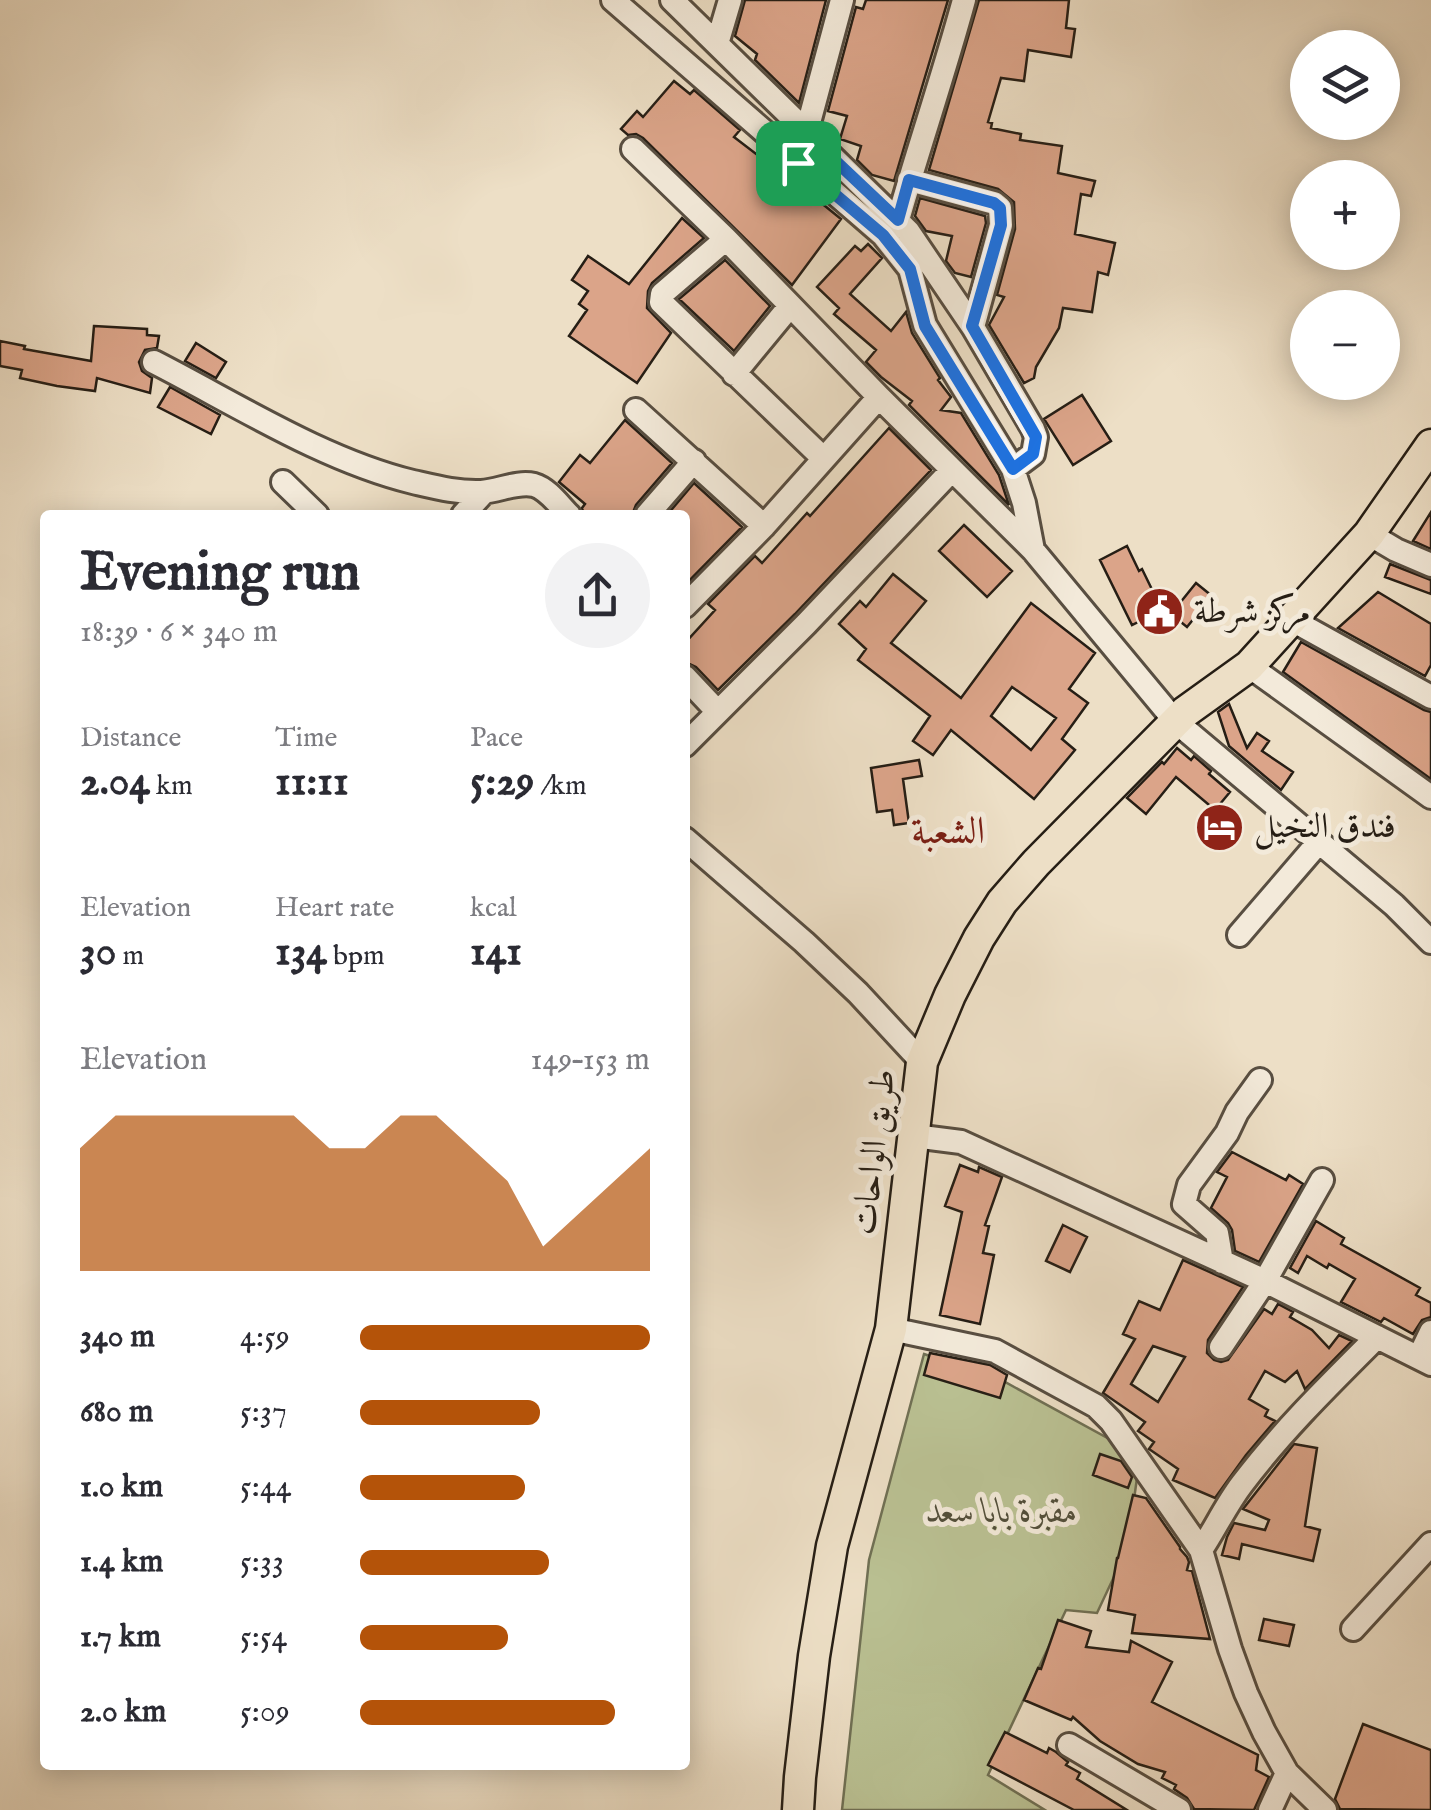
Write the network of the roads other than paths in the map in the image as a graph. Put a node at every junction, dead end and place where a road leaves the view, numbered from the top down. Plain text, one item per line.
1 (613, 0) edge
2 (672, 0) edge
3 (730, 0) edge
4 (842, 0) edge
5 (964, 0) edge
6 (716, 44) junction
7 (806, 133) junction
8 (633, 150) dead end
9 (798, 163) junction
10 (909, 180) junction
11 (898, 220) junction
12 (726, 239) junction
13 (790, 306) junction
14 (972, 326) junction
15 (154, 362) dead end
16 (734, 374) junction
17 (879, 397) junction
18 (636, 410) dead end
19 (1431, 445) edge
20 (823, 458) junction
21 (694, 461) junction
22 (1013, 469) junction
23 (952, 470) junction
24 (282, 482) dead end
25 (484, 492) junction
26 (312, 510) edge
27 (467, 510) edge
28 (564, 510) edge
29 (651, 510) edge
30 (764, 526) junction
31 (1369, 534) junction
32 (1033, 550) junction
33 (1431, 565) edge
34 (690, 597) edge
35 (1292, 620) junction
36 (1249, 666) junction
37 (690, 683) edge
38 (1431, 696) edge
39 (717, 711) junction
40 (1175, 721) junction
41 (690, 740) edge
42 (1431, 798) edge
43 (1319, 842) junction
44 (690, 844) edge
45 (1239, 935) dead end
46 (1430, 937) edge
47 (922, 1062) junction
48 (1260, 1080) dead end
49 (914, 1136) junction
50 (1322, 1180) dead end
51 (1222, 1262) junction
52 (1265, 1282) junction
53 (890, 1329) junction
54 (1431, 1332) edge
55 (1378, 1337) junction
56 (1221, 1347) dead end
57 (1425, 1361) edge
58 (1431, 1544) edge
59 (1201, 1550) junction
60 (1353, 1629) dead end
61 (1069, 1745) dead end
62 (1286, 1772) junction
63 (798, 1810) edge
64 (1179, 1810) edge
65 (1270, 1810) edge
66 (1325, 1810) edge

1 - 9 street
2 - 6 street
3 - 6 street
4 - 7 street
5 - 10 street
6 - 7 street
7 - 9 street
7 - 11 street
8 - 12 street
9 - 22 street
10 - 11 street
10 - 14 street
11 - 14 street
12 - 13 street
12 - 16 street
13 - 16 street
13 - 17 street
14 - 22 street
15 - 25 street
16 - 20 street
17 - 20 street
17 - 23 street
18 - 21 street
19 - 31 main road, طريق الواحات
20 - 30 street
21 - 29 street
21 - 30 street
22 - 32 street
23 - 32 street
23 - 39 street
24 - 26 street
25 - 27 street
25 - 28 street
30 - 34 street
31 - 33 street
31 - 35 main road, طريق الواحات
32 - 40 street
35 - 36 main road, طريق الواحات
35 - 38 street
36 - 40 main road, طريق الواحات
36 - 42 street
37 - 39 street
39 - 41 street
40 - 43 street
40 - 47 main road, طريق الواحات
43 - 45 street
43 - 46 street
44 - 47 street
47 - 49 main road, طريق الواحات
48 - 51 street
49 - 51 street
49 - 53 main road, طريق الواحات
50 - 52 street
51 - 52 street
52 - 55 street
52 - 56 street
53 - 59 street
53 - 63 main road, طريق الواحات
54 - 57 street
55 - 57 street
55 - 59 street
58 - 60 street
59 - 62 street
61 - 64 street
62 - 65 street
62 - 66 street

